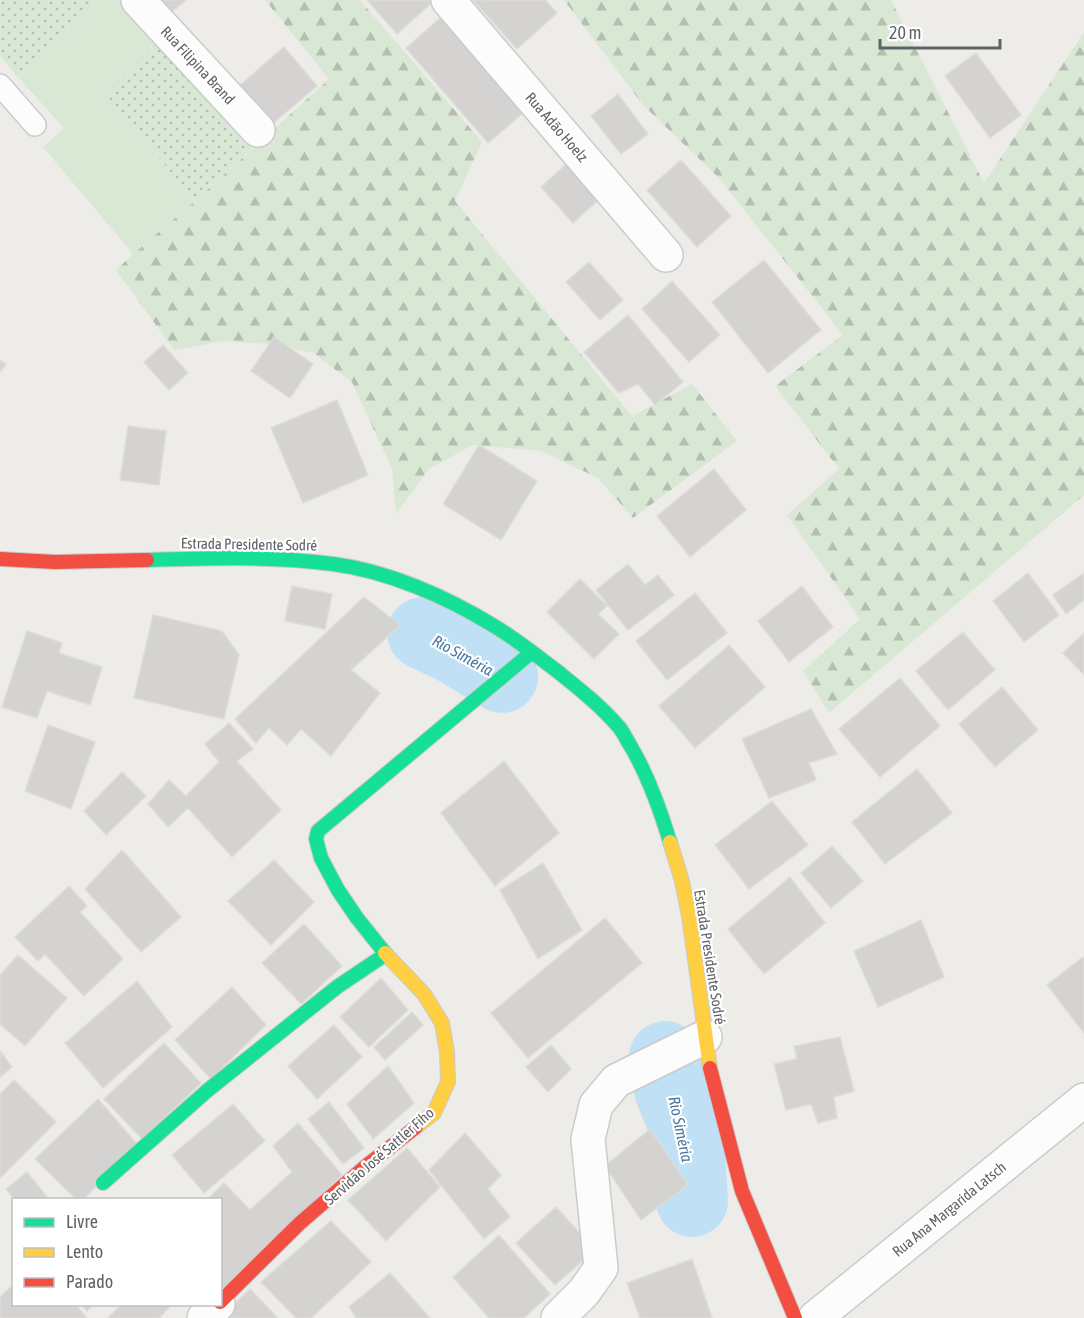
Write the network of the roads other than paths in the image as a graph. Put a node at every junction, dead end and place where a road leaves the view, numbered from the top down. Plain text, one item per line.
1 (138, 0) edge
2 (448, 0) edge
3 (0, 85) edge
4 (35, 125) dead end
5 (258, 130) dead end
6 (666, 255) dead end
7 (0, 559) edge
8 (532, 652) junction
9 (386, 954) junction
10 (705, 1037) junction
11 (1084, 1100) edge
12 (104, 1183) dead end
13 (222, 1300) edge
14 (216, 1306) edge
15 (204, 1318) edge
16 (558, 1318) edge
17 (795, 1318) edge
18 (815, 1318) edge

1 - 5 street, Rua Filipina Brand
2 - 6 street, Rua Adão Hoelz
3 - 4 lane
7 - 8 street, Estrada Presidente Sodré
8 - 9 street, Servidão José Sattler Fiho
8 - 10 street, Estrada Presidente Sodré
9 - 12 street
9 - 13 street, Servidão José Sattler Fiho
10 - 16 street
10 - 17 street, Estrada Presidente Sodré
11 - 18 street, Rua Ana Margarida Latsch
14 - 15 street, Servidão José Sattler Fiho

